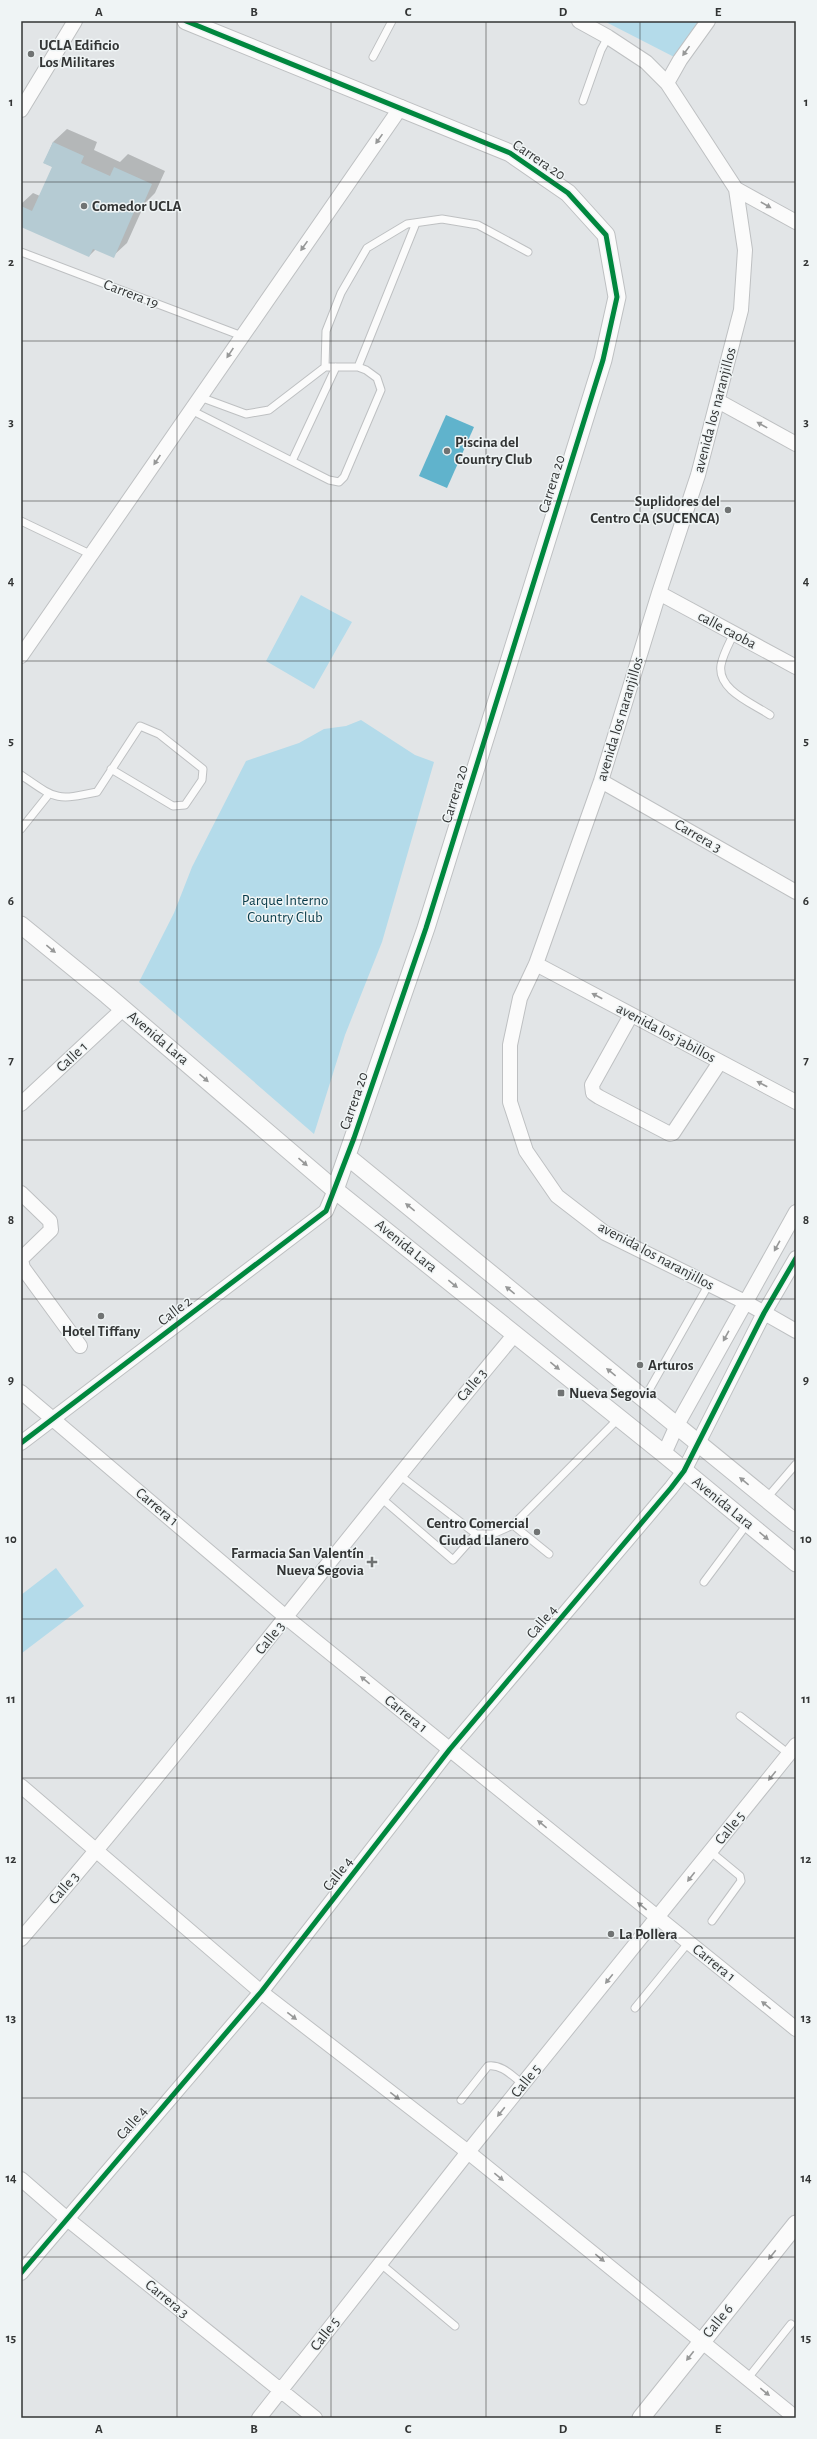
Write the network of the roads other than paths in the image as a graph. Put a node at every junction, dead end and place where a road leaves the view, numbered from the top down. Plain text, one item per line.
1 (75, 21) edge
2 (186, 21) edge
3 (392, 21) edge
4 (579, 21) edge
5 (708, 21) edge
6 (608, 37) junction
7 (373, 57) dead end
8 (667, 83) junction
9 (25, 96) edge
10 (583, 101) dead end
11 (401, 107) junction
12 (21, 110) edge
13 (736, 188) junction
14 (796, 222) edge
15 (416, 223) junction
16 (21, 252) edge
17 (528, 252) dead end
18 (242, 336) junction
19 (358, 366) junction
20 (325, 367) junction
21 (336, 368) junction
22 (200, 397) junction
23 (718, 401) junction
24 (191, 410) junction
25 (796, 444) edge
26 (292, 461) junction
27 (21, 521) edge
28 (92, 555) junction
29 (659, 593) junction
30 (734, 633) junction
31 (23, 650) edge
32 (796, 667) edge
33 (770, 715) dead end
34 (111, 769) junction
35 (21, 775) edge
36 (601, 781) junction
37 (49, 794) junction
38 (21, 830) edge
39 (796, 892) edge
40 (21, 925) edge
41 (536, 964) junction
42 (123, 1009) junction
43 (631, 1015) junction
44 (720, 1062) junction
45 (796, 1102) edge
46 (21, 1104) edge
47 (348, 1157) junction
48 (335, 1190) junction
49 (21, 1193) edge
50 (796, 1212) edge
51 (796, 1258) edge
52 (21, 1260) edge
53 (708, 1284) junction
54 (745, 1302) junction
55 (764, 1313) junction
56 (796, 1332) edge
57 (515, 1334) junction
58 (80, 1346) dead end
59 (21, 1392) edge
60 (644, 1399) junction
61 (619, 1418) junction
62 (52, 1419) junction
63 (677, 1425) junction
64 (21, 1443) edge
65 (698, 1443) junction
66 (664, 1454) junction
67 (796, 1464) edge
68 (684, 1471) junction
69 (398, 1474) junction
70 (380, 1497) junction
71 (766, 1499) junction
72 (748, 1523) junction
73 (796, 1523) edge
74 (513, 1525) junction
75 (476, 1534) junction
76 (549, 1554) dead end
77 (796, 1563) edge
78 (704, 1582) dead end
79 (287, 1618) junction
80 (740, 1716) dead end
81 (450, 1749) junction
82 (793, 1749) edge
83 (21, 1786) edge
84 (98, 1850) junction
85 (711, 1852) junction
86 (658, 1919) junction
87 (712, 1921) dead end
88 (21, 1939) edge
89 (688, 1943) junction
90 (261, 1992) junction
91 (635, 2008) dead end
92 (796, 2029) edge
93 (523, 2084) junction
94 (461, 2100) dead end
95 (468, 2152) junction
96 (21, 2179) edge
97 (66, 2218) junction
98 (796, 2224) edge
99 (381, 2264) junction
100 (21, 2273) edge
101 (791, 2324) dead end
102 (455, 2326) dead end
103 (702, 2341) junction
104 (748, 2378) junction
105 (281, 2391) junction
106 (259, 2418) edge
107 (315, 2418) edge
108 (641, 2418) edge
109 (796, 2418) edge

1 - 9 street
2 - 11 street, Carrera 20
3 - 7 lane
4 - 6 street, avenida los naranjillos
5 -> 8 street
6 - 8 street, avenida los naranjillos
6 - 10 lane
8 - 13 street, avenida los naranjillos
9 - 12 street
11 -> 18 street
11 - 47 street, Carrera 20
13 -> 14 street
13 - 23 street, avenida los naranjillos
15 - 17 lane
15 - 19 lane
15 - 20 lane
16 - 18 lane, Carrera 19
18 -> 22 street
19 - 21 lane
19 - 26 lane
20 - 21 lane
20 - 22 lane
21 - 26 lane
22 - 24 street
25 -> 23 street
23 - 29 street, avenida los naranjillos
24 - 26 lane
24 -> 28 street
27 - 28 lane
28 - 31 street
29 - 30 street, calle caoba
29 - 36 street, avenida los naranjillos
30 - 32 street, calle caoba
30 - 33 lane
34 - 34 lane
34 - 37 lane
35 - 37 lane
36 - 39 street, Carrera 3
36 - 41 street, avenida los naranjillos
37 - 38 lane
40 -> 42 street, Avenida Lara
43 -> 41 street, avenida los jabillos
41 - 53 street, avenida los naranjillos
42 - 46 street, Calle 1
42 -> 48 street, Avenida Lara
43 - 44 street, avenida los jabillos
43 - 44 street
45 -> 44 street, avenida los jabillos
47 - 48 street, Carrera 20
60 -> 47 street, Avenida Lara
48 -> 57 street, Avenida Lara
48 - 62 street, Calle 2
49 - 52 street
50 -> 54 street
51 - 55 street, Calle 4
52 - 58 street
53 - 54 street, avenida los naranjillos
53 - 60 lane
54 - 55 street, avenida los naranjillos
54 -> 63 street
55 - 56 street, avenida los naranjillos
55 - 65 street, Calle 4
57 -> 61 street, Avenida Lara
57 - 69 street, Calle 3
59 - 62 street, Carrera 1
60 - 63 street, Avenida Lara
61 - 66 street, Avenida Lara
61 - 74 lane
62 - 64 street, Calle 2
62 - 79 street, Carrera 1
63 - 65 street, Avenida Lara
63 - 66 street
65 - 68 street, Calle 4
71 -> 65 street, Avenida Lara
66 - 68 street, Avenida Lara
67 - 71 lane
68 - 72 street, Avenida Lara
68 - 81 street, Calle 4
69 - 70 street, Calle 3
69 - 75 lane
70 - 75 lane
70 - 79 street, Calle 3
71 - 73 street, Avenida Lara
72 -> 77 street, Avenida Lara
72 - 78 lane
74 - 75 lane
74 - 76 lane
81 -> 79 street, Carrera 1
79 - 84 street, Calle 3
80 - 82 lane
86 -> 81 street, Carrera 1
81 - 90 street, Calle 4
82 -> 85 street, Calle 5
83 - 84 street
84 - 88 street, Calle 3
84 - 90 street
85 -> 86 street, Calle 5
85 - 87 lane
86 - 89 street, Carrera 1
86 -> 93 street, Calle 5
89 - 91 lane
92 -> 89 street, Carrera 1
90 -> 95 street
90 - 97 street, Calle 4
93 - 94 lane
93 -> 95 street, Calle 5
95 - 99 street, Calle 5
95 -> 103 street
96 - 97 street, Carrera 3
97 - 100 street, Calle 4
97 - 105 street, Carrera 3
98 -> 103 street, Calle 6
99 - 102 lane
99 - 105 street, Calle 5
101 - 104 lane
103 - 104 street
103 -> 108 street, Calle 6
104 -> 109 street
105 - 106 street, Calle 5
105 - 107 street, Carrera 3

